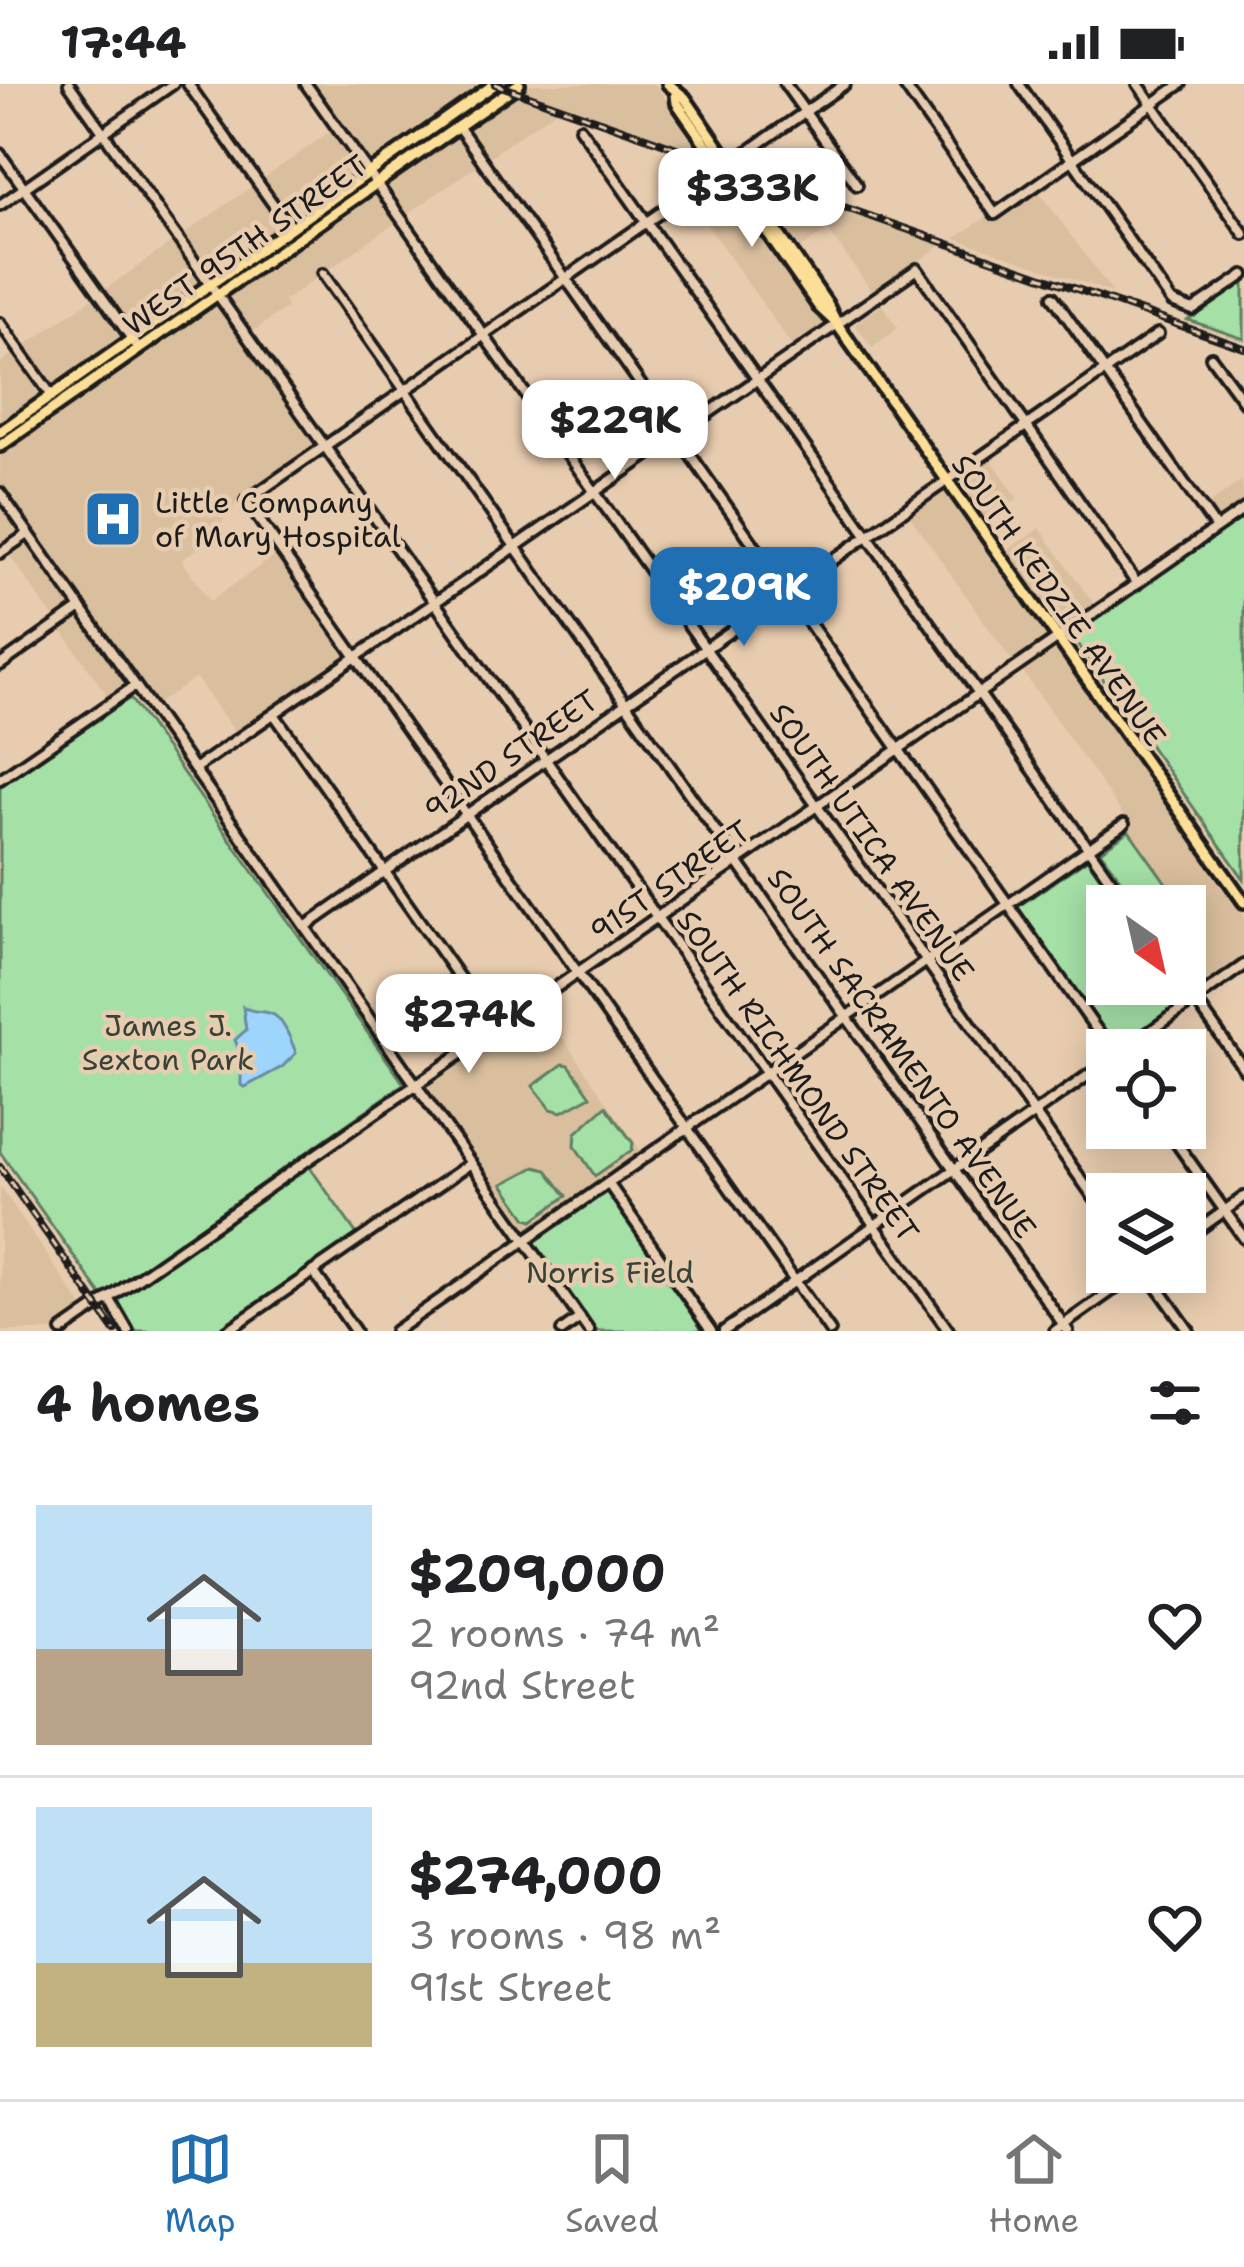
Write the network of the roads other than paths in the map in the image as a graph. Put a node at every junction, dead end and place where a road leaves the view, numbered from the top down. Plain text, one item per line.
1 (69, 84) edge
2 (173, 84) edge
3 (188, 84) edge
4 (306, 84) edge
5 (495, 84) edge
6 (519, 84) edge
7 (668, 84) edge
8 (785, 84) edge
9 (845, 84) edge
10 (903, 84) edge
11 (1019, 84) edge
12 (1138, 84) edge
13 (1180, 84) edge
14 (1152, 104) junction
15 (805, 112) junction
16 (458, 127) junction
17 (580, 128) dead end
18 (104, 133) junction
19 (0, 154) edge
20 (1072, 160) junction
21 (727, 166) junction
22 (369, 172) junction
23 (377, 182) junction
24 (856, 185) dead end
25 (24, 188) junction
26 (0, 205) edge
27 (646, 222) junction
28 (290, 228) junction
29 (1244, 234) edge
30 (323, 274) dead end
31 (1244, 275) edge
32 (565, 278) junction
33 (214, 289) junction
34 (1052, 297) dead end
35 (0, 323) edge
36 (837, 324) junction
37 (1159, 334) dead end
38 (484, 335) junction
39 (135, 344) junction
40 (1211, 357) dead end
41 (1106, 371) junction
42 (757, 379) junction
43 (405, 390) junction
44 (52, 395) junction
45 (1244, 403) edge
46 (1026, 426) junction
47 (0, 432) edge
48 (676, 435) junction
49 (0, 446) edge
50 (325, 446) junction
51 (946, 482) junction
52 (595, 492) junction
53 (0, 493) edge
54 (1244, 509) edge
55 (1216, 528) junction
56 (28, 534) junction
57 (868, 536) junction
58 (515, 547) junction
59 (0, 553) edge
60 (1137, 584) junction
61 (787, 592) junction
62 (435, 602) junction
63 (81, 608) junction
64 (1057, 640) junction
65 (706, 649) junction
66 (356, 657) junction
67 (0, 665) edge
68 (135, 686) junction
69 (980, 694) junction
70 (626, 704) junction
71 (274, 714) junction
72 (899, 750) junction
73 (546, 760) junction
74 (194, 769) junction
75 (0, 779) edge
76 (818, 807) junction
77 (467, 815) junction
78 (1124, 824) dead end
79 (1089, 849) junction
80 (738, 862) junction
81 (385, 872) junction
82 (1114, 885) edge
83 (1244, 902) edge
84 (1008, 904) junction
85 (658, 919) junction
86 (305, 927) junction
87 (927, 961) junction
88 (1244, 965) edge
89 (579, 974) junction
90 (1206, 992) edge
91 (1188, 1005) edge
92 (1199, 1005) edge
93 (847, 1017) junction
94 (1096, 1029) edge
95 (1154, 1029) edge
96 (496, 1030) junction
97 (1244, 1069) edge
98 (767, 1072) junction
99 (1086, 1077) edge
100 (417, 1086) junction
101 (1034, 1113) junction
102 (687, 1128) junction
103 (1181, 1149) edge
104 (471, 1163) junction
105 (954, 1169) junction
106 (608, 1183) junction
107 (1086, 1186) edge
108 (1244, 1197) edge
109 (1225, 1211) junction
110 (1206, 1224) edge
111 (874, 1226) junction
112 (1244, 1238) edge
113 (525, 1240) junction
114 (313, 1271) junction
115 (795, 1281) junction
116 (1113, 1293) edge
117 (1159, 1293) edge
118 (109, 1298) junction
119 (580, 1318) junction
120 (1062, 1329) edge
121 (62, 1331) edge
122 (128, 1331) edge
123 (227, 1331) edge
124 (355, 1331) edge
125 (395, 1331) edge
126 (562, 1331) edge
127 (589, 1331) edge
128 (711, 1331) edge
129 (724, 1331) edge
130 (830, 1331) edge
131 (949, 1331) edge
132 (1189, 1331) edge

1 - 18 street, SOUTH RICHMOND STREET
2 - 18 street
3 - 28 street
4 - 22 street, SOUTH UTICA AVENUE
5 - 22 main road, WEST 95TH STREET
6 - 16 main road, WEST 95TH STREET
7 - 21 main road, SOUTH KEDZIE AVENUE
8 - 15 street
9 - 15 street
10 - 20 street
11 - 20 street
12 - 14 street
13 - 14 street
14 - 20 street
14 - 29 street
15 - 21 street
15 - 24 street
16 - 23 main road, WEST 95TH STREET
16 - 32 street
17 - 27 street
18 - 25 street
18 - 33 street, SOUTH RICHMOND STREET
19 - 25 street
20 - 31 street
21 - 27 street
21 - 36 main road, SOUTH KEDZIE AVENUE
22 - 23 street, SOUTH UTICA AVENUE
22 - 28 main road, WEST 95TH STREET
23 - 33 main road, WEST 95TH STREET
23 - 38 street, SOUTH UTICA AVENUE
25 - 26 street
25 - 39 street
27 - 32 street
27 - 42 street
28 - 33 main road, WEST 95TH STREET
30 - 43 street, SOUTH SACRAMENTO AVENUE
32 - 38 street
32 - 48 street
33 - 39 main road, WEST 95TH STREET
33 - 50 street, SOUTH RICHMOND STREET
34 - 41 street
35 - 44 street
36 - 42 street
36 - 46 street
36 - 51 main road, SOUTH KEDZIE AVENUE
37 - 41 street, 92ND STREET
38 - 43 street
38 - 52 street, SOUTH UTICA AVENUE
39 - 44 main road, WEST 95TH STREET
39 - 49 main road, WEST 95TH STREET
40 - 45 street
41 - 46 street, 92ND STREET
41 - 55 street
42 - 48 street
42 - 57 street
43 - 50 street
43 - 58 street, SOUTH SACRAMENTO AVENUE
44 - 47 main road, WEST 95TH STREET
46 - 51 street, 92ND STREET
46 - 60 street
48 - 52 street
48 - 61 street
50 - 62 street, SOUTH RICHMOND STREET
50 - 66 street
51 - 57 street, 92ND STREET
51 - 64 main road, SOUTH KEDZIE AVENUE
52 - 58 street
52 - 65 street, SOUTH UTICA AVENUE
53 - 56 street
54 - 55 street, 91ST STREET
55 - 60 street, 91ST STREET
56 - 59 street
56 - 63 street
57 - 61 street, 92ND STREET
57 - 69 street
58 - 62 street
58 - 70 street, SOUTH SACRAMENTO AVENUE
60 - 64 street, 91ST STREET
61 - 65 street, 92ND STREET
61 - 72 street
62 - 66 street
62 - 73 street, SOUTH RICHMOND STREET
63 - 67 street
63 - 68 street
64 - 69 street, 91ST STREET
64 - 83 main road, SOUTH KEDZIE AVENUE
65 - 70 street, 92ND STREET
65 - 76 street, SOUTH UTICA AVENUE
66 - 71 street
66 - 77 street
68 - 74 street
68 - 75 street
69 - 72 street, 91ST STREET
69 - 79 street
70 - 73 street, 92ND STREET
70 - 80 street, SOUTH SACRAMENTO AVENUE
71 - 74 street
71 - 81 street
72 - 76 street, 91ST STREET
72 - 84 street
73 - 77 street, 92ND STREET
73 - 85 street, SOUTH RICHMOND STREET
74 - 86 street
76 - 80 street, 91ST STREET
76 - 87 street, SOUTH UTICA AVENUE
77 - 81 street, 92ND STREET
77 - 89 street
78 - 79 street
79 - 82 street
79 - 84 street
80 - 85 street, 91ST STREET
80 - 93 street, SOUTH SACRAMENTO AVENUE
81 - 86 street, 92ND STREET
81 - 96 street
84 - 87 street
84 - 94 street
85 - 89 street, 91ST STREET
85 - 98 street, SOUTH RICHMOND STREET
86 - 100 street
87 - 93 street
87 - 101 street, SOUTH UTICA AVENUE
88 - 90 street
89 - 96 street, 91ST STREET
89 - 102 street
91 - 95 street
92 - 97 street
93 - 98 street
93 - 105 street, SOUTH SACRAMENTO AVENUE
96 - 100 street, 91ST STREET
98 - 102 street
98 - 111 street, SOUTH RICHMOND STREET
99 - 101 street
100 - 104 street
100 - 118 street, 91ST STREET
101 - 105 street
101 - 107 street, SOUTH UTICA AVENUE
102 - 106 street
102 - 115 street
103 - 109 street
104 - 113 street
104 - 114 street
105 - 111 street
105 - 120 street, SOUTH SACRAMENTO AVENUE
106 - 113 street
106 - 128 street
108 - 109 street
109 - 110 street
109 - 112 street
111 - 115 street
111 - 131 street, SOUTH RICHMOND STREET
113 - 119 street
113 - 125 street
114 - 123 street
114 - 124 street
115 - 129 street
115 - 130 street
116 - 120 street
117 - 132 street
118 - 121 street, 91ST STREET
118 - 122 street
119 - 126 street
119 - 127 street

